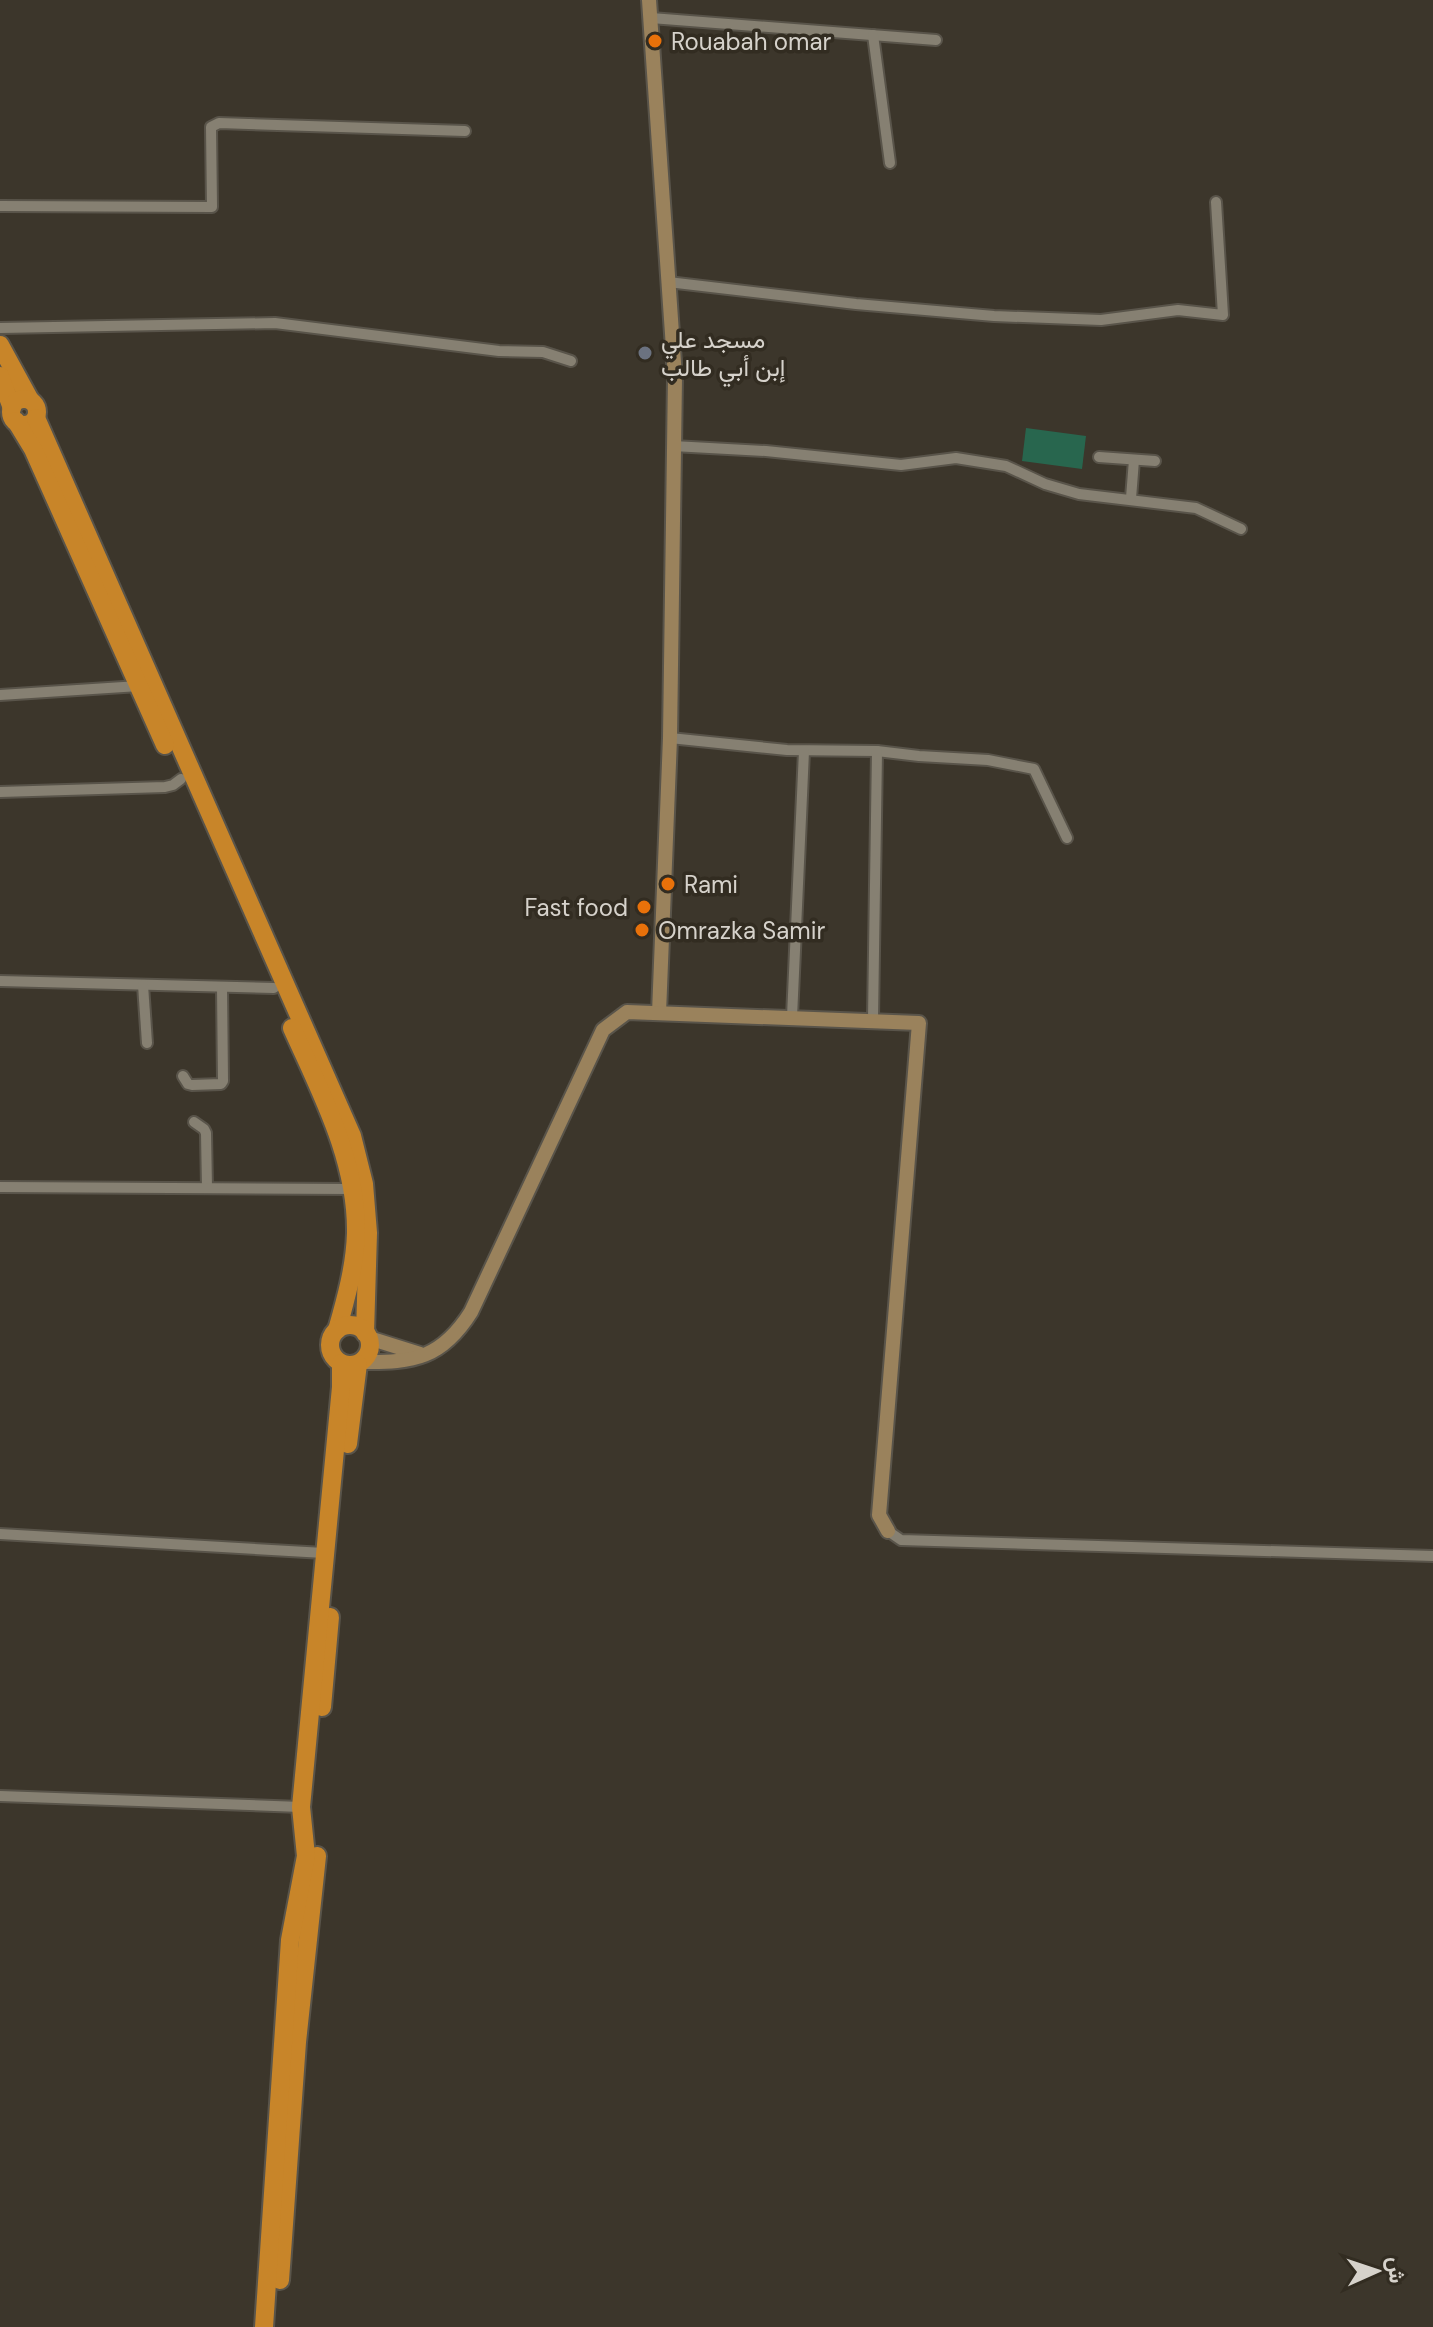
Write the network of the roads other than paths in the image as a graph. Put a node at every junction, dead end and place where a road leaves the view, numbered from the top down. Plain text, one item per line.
1 (649, 0) edge
2 (651, 18) junction
3 (873, 35) junction
4 (936, 40) dead end
5 (465, 131) dead end
6 (890, 163) dead end
7 (1216, 202) dead end
8 (0, 206) edge
9 (668, 282) junction
10 (0, 328) edge
11 (0, 345) edge
12 (571, 361) dead end
13 (0, 376) edge
14 (18, 413) edge
15 (673, 446) junction
16 (1099, 457) dead end
17 (1134, 460) junction
18 (1155, 461) dead end
19 (1131, 498) junction
20 (1241, 529) dead end
21 (139, 686) junction
22 (0, 695) edge
23 (670, 738) junction
24 (804, 751) junction
25 (877, 751) junction
26 (181, 779) junction
27 (0, 792) edge
28 (1067, 838) dead end
29 (0, 981) edge
30 (143, 985) junction
31 (222, 987) junction
32 (274, 988) junction
33 (659, 1013) junction
34 (792, 1017) junction
35 (873, 1019) junction
36 (147, 1043) dead end
37 (183, 1076) dead end
38 (194, 1122) dead end
39 (0, 1187) edge
40 (207, 1188) junction
41 (352, 1189) junction
42 (337, 1330) junction
43 (367, 1335) junction
44 (420, 1354) junction
45 (353, 1363) junction
46 (888, 1531) joint
47 (0, 1534) edge
48 (324, 1553) junction
49 (1433, 1556) edge
50 (0, 1796) edge
51 (301, 1807) junction
52 (264, 2327) edge
53 (277, 2327) edge

1 - 2 main road
2 - 3 street
2 - 9 main road
3 - 4 street
3 - 6 street
5 - 8 street
7 - 9 street
9 - 15 main road
10 - 12 street
11 - 14 highway
13 - 14 highway
14 - 21 highway
14 - 43 highway
15 - 19 street
15 - 23 main road
16 - 17 street
17 - 18 street
17 - 19 street
19 - 20 street
21 - 22 street
21 - 26 highway
23 - 24 street
23 - 33 main road
24 - 25 street
24 - 34 street
25 - 28 street
25 - 35 street
26 - 27 street
26 - 32 highway
29 - 30 street
30 - 31 street
30 - 36 street
31 - 32 street
31 - 37 street
32 - 41 highway
33 - 34 main road
33 - 44 main road
34 - 35 main road
35 - 46 main road
38 - 40 street
39 - 40 street
40 - 41 street
41 - 42 highway
42 - 43 highway
42 - 45 highway
43 - 44 main road
43 - 45 highway
44 - 45 main road
45 - 48 highway
45 - 53 highway
46 - 49 street
47 - 48 street
48 - 51 highway
50 - 51 street
51 - 52 highway

